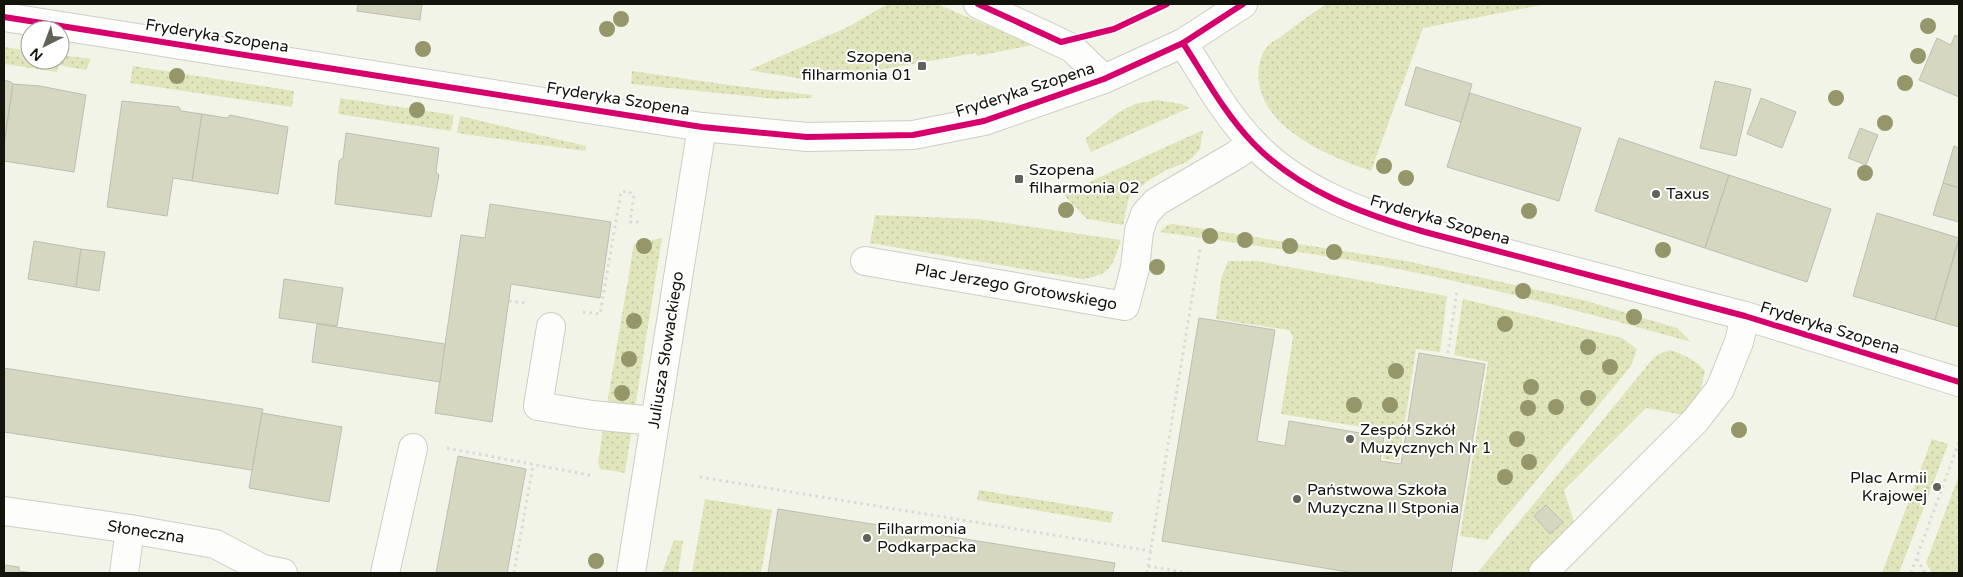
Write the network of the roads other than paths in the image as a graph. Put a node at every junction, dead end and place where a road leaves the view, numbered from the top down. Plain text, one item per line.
1 (978, 4) edge
2 (1243, 4) edge
3 (4, 17) edge
4 (1183, 43) junction
5 (1104, 79) junction
6 (702, 126) junction
7 (1253, 143) junction
8 (865, 261) dead end
9 (1745, 316) junction
10 (551, 327) dead end
11 (1959, 382) edge
12 (654, 421) junction
13 (413, 448) road end
14 (4, 511) edge
15 (130, 529) junction
16 (124, 573) edge
17 (283, 573) edge
18 (385, 573) edge
19 (631, 573) edge
20 (1542, 573) edge

1 - 5 street
2 - 4 street
3 - 6 street, Fryderyka Szopena
4 - 5 street, Fryderyka Szopena
4 - 7 street, Fryderyka Szopena
5 - 6 street, Fryderyka Szopena
6 - 12 street, Juliusza Słowackiego
7 - 8 street, Plac Jerzego Grotowskiego
7 - 9 street, Fryderyka Szopena
9 - 11 street, Fryderyka Szopena
9 - 20 street
10 - 12 street
12 - 19 street, Juliusza Słowackiego
13 - 18 street
14 - 15 street, Słoneczna
15 - 16 street
15 - 17 street, Słoneczna

